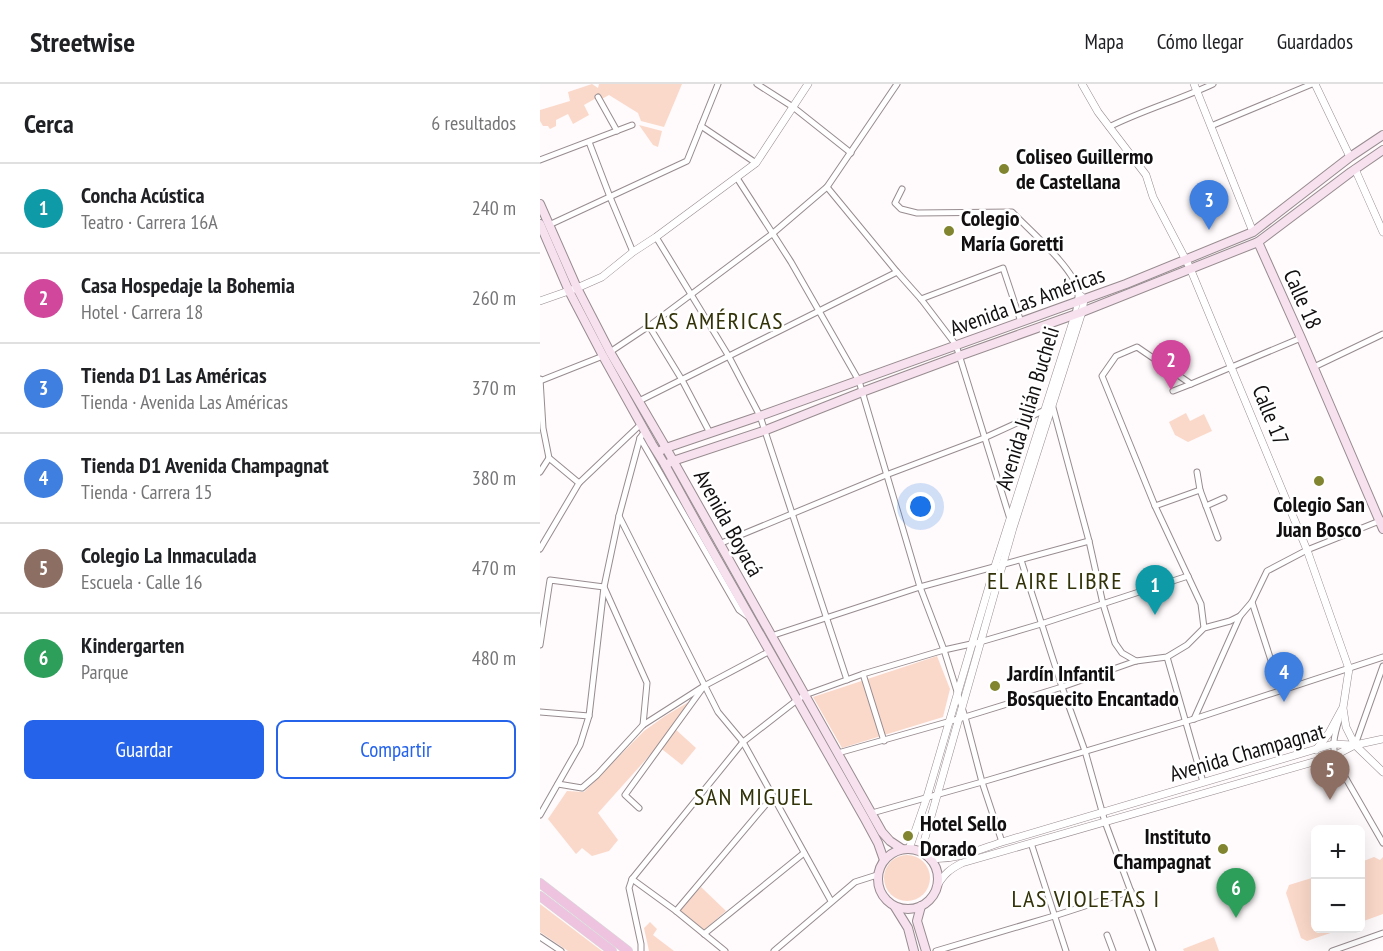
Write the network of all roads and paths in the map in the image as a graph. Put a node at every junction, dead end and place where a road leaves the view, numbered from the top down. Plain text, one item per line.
1 (718, 84) edge
2 (757, 84) edge
3 (808, 84) edge
4 (897, 84) edge
5 (1082, 84) edge
6 (1213, 84) edge
7 (1313, 84) edge
8 (1195, 88) edge
9 (598, 97) dead end
10 (793, 107) junction
11 (632, 125) dead end
12 (700, 126) junction
13 (1211, 126) junction
14 (1109, 127) junction
15 (617, 131) junction
16 (1383, 135) edge
17 (589, 142) junction
18 (1383, 150) edge
19 (850, 153) junction
20 (1350, 157) junction
21 (540, 160) edge
22 (756, 163) junction
23 (1355, 169) junction
24 (737, 178) junction
25 (827, 187) junction
26 (902, 189) dead end
27 (610, 197) junction
28 (540, 204) edge
29 (542, 226) edge
30 (1253, 232) junction
31 (1383, 232) edge
32 (772, 234) junction
33 (656, 237) junction
34 (1258, 242) junction
35 (633, 252) junction
36 (1188, 264) junction
37 (897, 272) junction
38 (573, 290) junction
39 (692, 295) junction
40 (921, 298) junction
41 (1080, 298) junction
42 (540, 301) edge
43 (819, 310) junction
44 (1079, 313) junction
45 (1021, 322) junction
46 (649, 326) junction
47 (1383, 334) edge
48 (1301, 338) junction
49 (956, 345) junction
50 (607, 354) junction
51 (728, 355) junction
52 (959, 356) junction
53 (1232, 366) junction
54 (1314, 367) junction
55 (540, 380) edge
56 (682, 380) junction
57 (858, 381) junction
58 (1191, 384) junction
59 (1173, 391) dead end
60 (862, 392) junction
61 (639, 401) junction
62 (1052, 404) junction
63 (1045, 411) junction
64 (760, 417) junction
65 (542, 428) edge
66 (766, 430) junction
67 (642, 431) junction
68 (710, 433) junction
69 (984, 438) junction
70 (662, 450) junction
71 (549, 458) junction
72 (669, 463) junction
73 (540, 472) edge
74 (1197, 472) dead end
75 (886, 475) junction
76 (579, 483) junction
77 (1200, 489) junction
78 (1224, 498) dead end
79 (1155, 506) junction
80 (1206, 506) junction
81 (792, 514) junction
82 (619, 516) junction
83 (1382, 523) edge
84 (1012, 524) junction
85 (1218, 538) dead end
86 (1089, 541) junction
87 (719, 544) junction
88 (540, 549) edge
89 (1307, 550) junction
90 (1021, 560) junction
91 (999, 565) junction
92 (1188, 576) junction
93 (604, 587) junction
94 (920, 587) junction
95 (1252, 602) junction
96 (1103, 604) junction
97 (1240, 616) junction
98 (825, 618) junction
99 (752, 620) junction
100 (1041, 624) junction
101 (1204, 628) junction
102 (771, 636) junction
103 (976, 642) junction
104 (540, 645) edge
105 (944, 650) junction
106 (770, 651) junction
107 (1167, 657) junction
108 (1383, 657) edge
109 (1137, 661) junction
110 (1383, 666) edge
111 (1349, 669) junction
112 (863, 674) junction
113 (847, 680) junction
114 (704, 686) junction
115 (1062, 687) junction
116 (1281, 691) junction
117 (957, 695) junction
118 (801, 698) junction
119 (1343, 708) junction
120 (961, 709) junction
121 (540, 712) edge
122 (589, 716) junction
123 (961, 718) junction
124 (1194, 719) junction
125 (1185, 721) junction
126 (948, 722) junction
127 (643, 725) junction
128 (1383, 739) edge
129 (884, 741) junction
130 (743, 742) junction
131 (1333, 744) junction
132 (1355, 745) junction
133 (1316, 750) junction
134 (1085, 751) junction
135 (838, 753) junction
136 (1334, 756) junction
137 (1383, 772) edge
138 (982, 782) junction
139 (1203, 782) junction
140 (558, 784) junction
141 (937, 794) junction
142 (773, 796) junction
143 (927, 797) junction
144 (639, 808) dead end
145 (1102, 812) junction
146 (872, 813) junction
147 (540, 815) edge
148 (1105, 822) junction
149 (1002, 842) junction
150 (1031, 843) junction
151 (1383, 843) edge
152 (905, 849) junction
153 (921, 852) junction
154 (804, 853) junction
155 (930, 858) junction
156 (884, 860) junction
157 (878, 875) junction
158 (632, 879) junction
159 (540, 884) edge
160 (937, 886) junction
161 (1131, 891) junction
162 (540, 896) edge
163 (831, 901) junction
164 (921, 906) junction
165 (895, 907) junction
166 (676, 911) junction
167 (1054, 916) junction
168 (1383, 933) edge
169 (704, 934) junction
170 (1107, 935) dead end
171 (540, 937) edge
172 (1342, 950) edge
173 (561, 951) edge
174 (612, 951) edge
175 (628, 951) edge
176 (641, 951) edge
177 (725, 951) edge
178 (774, 951) edge
179 (914, 951) edge
180 (926, 951) edge
181 (936, 951) edge
182 (1066, 951) edge
183 (1113, 951) edge
184 (1153, 951) edge
185 (1332, 951) edge

1 - 12 street
2 - 10 street
3 - 10 street
4 - 19 street
5 - 14 street, Calle 17
6 - 8 street
7 - 13 street
7 - 20 street
8 - 13 street, Calle 18
8 - 14 street
9 - 15 street
10 - 19 street
10 - 22 street
11 - 15 street
12 - 22 street
12 - 27 street
13 - 30 street, Calle 18
14 - 36 street, Calle 17
15 - 17 street
16 - 20 main road, Avenida Las Américas
17 - 21 street
17 - 27 street
18 - 23 main road, Avenida Las Américas
19 - 25 street
20 - 23 street
20 - 30 main road, Avenida Las Américas
22 - 24 street
23 - 31 street
23 - 34 main road, Avenida Las Américas
24 - 32 street
24 - 33 street
25 - 32 street
25 - 37 street
26 - 41 street
27 - 29 street
27 - 35 street
28 - 29 main road, Avenida Boyacá
29 - 38 main road, Avenida Boyacá
30 - 34 street, Calle 18
30 - 36 main road, Avenida Las Américas
32 - 39 street
32 - 43 street
33 - 35 street
33 - 39 street
34 - 36 main road, Avenida Las Américas
34 - 48 main road, Calle 18
35 - 38 street
36 - 41 main road, Avenida Las Américas
36 - 44 main road, Avenida Las Américas
36 - 53 street, Calle 17
37 - 40 street
37 - 43 street
38 - 42 street
38 - 50 main road, Avenida Boyacá
39 - 46 street
39 - 51 street
40 - 45 street
40 - 49 street
41 - 44 street, Avenida Julián Bucheli
41 - 45 main road, Avenida Las Américas
43 - 51 street
43 - 57 street
44 - 52 main road, Avenida Las Américas
44 - 62 street, Avenida Julián Bucheli
44 - 63 street, Avenida Julián Bucheli
45 - 49 main road, Avenida Las Américas
46 - 50 street
46 - 56 street
47 - 54 street
48 - 53 street
48 - 54 main road, Calle 18
49 - 52 street
49 - 57 main road, Avenida Las Américas
50 - 55 street
50 - 61 main road, Avenida Boyacá
50 - 67 main road, Avenida Boyacá
51 - 56 street
51 - 64 street
52 - 60 main road, Avenida Las Américas
52 - 69 street
53 - 58 street
53 - 89 street, Calle 17
54 - 83 main road, Calle 18
55 - 65 street
56 - 61 street
56 - 68 street
57 - 60 street
57 - 64 main road, Avenida Las Américas
58 - 59 street
58 - 79 street
60 - 66 main road, Avenida Las Américas
60 - 75 street
61 - 70 main road, Avenida Boyacá
62 - 63 street
62 - 84 street, Avenida Julián Bucheli
62 - 86 street
63 - 69 street
63 - 84 street, Avenida Julián Bucheli
64 - 66 street
64 - 68 main road, Avenida Las Américas
65 - 71 street
66 - 72 main road, Avenida Las Américas
66 - 81 street
67 - 70 main road, Avenida Boyacá
67 - 76 street
67 - 82 street
67 - 99 street
68 - 70 main road, Avenida Las Américas
69 - 75 street
69 - 84 street
70 - 72 main road, Avenida Boyacá
71 - 73 street
71 - 76 street
72 - 87 main road, Avenida Boyacá
72 - 99 main road, Avenida Boyacá
74 - 77 street
75 - 81 street
75 - 94 street
76 - 88 street
77 - 79 street
77 - 80 street
78 - 80 street
79 - 92 street
80 - 85 street
81 - 87 street
81 - 98 street
82 - 93 street
82 - 114 street
83 - 89 street
84 - 91 street, Avenida Julián Bucheli
86 - 90 street
86 - 96 street
87 - 102 main road, Avenida Boyacá
89 - 95 street
89 - 111 street, Calle 17
90 - 91 street
90 - 100 street
91 - 94 street
91 - 103 street, Avenida Julián Bucheli
92 - 96 street
92 - 101 street
93 - 104 street
93 - 122 street
93 - 127 street
94 - 98 street
94 - 105 street
95 - 97 street
95 - 116 street
96 - 100 street
96 - 109 street
97 - 101 street
97 - 124 street
98 - 102 street
98 - 113 street
99 - 106 main road, Avenida Boyacá
100 - 103 street
100 - 115 street
101 - 107 street
102 - 118 main road, Avenida Boyacá
103 - 105 street
103 - 117 street, Avenida Julián Bucheli
103 - 120 street, Avenida Julián Bucheli
105 - 112 street
105 - 117 street
106 - 114 street
106 - 118 main road, Avenida Boyacá
107 - 109 street
107 - 125 street
108 - 111 street
109 - 115 street
110 - 132 street
111 - 116 street
111 - 119 street, Calle 17
112 - 113 street
112 - 129 street
113 - 118 street
114 - 127 street
114 - 130 street
114 - 144 street
115 - 123 street
115 - 134 street
116 - 124 street
117 - 120 street
117 - 126 street, Avenida Julián Bucheli
118 - 130 street
118 - 135 main road, Avenida Boyacá
118 - 156 main road, Avenida Boyacá
119 - 131 street
119 - 132 street, Calle 17
119 - 133 street
120 - 123 street, Avenida Julián Bucheli
121 - 122 street
122 - 140 street
123 - 126 street
123 - 138 street
123 - 141 street, Avenida Julián Bucheli
124 - 125 street
125 - 134 street
125 - 139 street
126 - 129 street
126 - 143 street, Avenida Julián Bucheli
127 - 140 street
128 - 132 street
129 - 135 street
130 - 142 street
130 - 158 street
131 - 132 street, Avenida Champagnat
131 - 133 street, Avenida Champagnat
131 - 136 street
132 - 136 street, Avenida Champagnat
132 - 137 street, Calle 17
133 - 139 street, Avenida Champagnat
134 - 138 street
134 - 145 street
135 - 146 main road, Avenida Boyacá
136 - 148 street, Avenida Champagnat
136 - 151 street
138 - 141 street
138 - 149 street
139 - 145 street, Avenida Champagnat
140 - 147 street
141 - 143 street
141 - 153 street, Avenida Julián Bucheli
142 - 154 street
142 - 166 street
143 - 146 street
143 - 152 street, Avenida Julián Bucheli
145 - 148 street
145 - 149 street, Avenida Champagnat
146 - 152 main road, Avenida Boyacá
148 - 150 street, Avenida Champagnat
148 - 161 street
149 - 155 street, Avenida Champagnat
150 - 160 street, Avenida Champagnat
150 - 167 street
152 - 153 main road
152 - 156 main road
153 - 155 main road
154 - 163 street
154 - 169 street
155 - 160 main road
156 - 157 main road
157 - 163 street
157 - 165 main road
158 - 166 street
158 - 176 street
159 - 175 main road
160 - 164 main road
161 - 167 street
161 - 184 street
162 - 174 main road
163 - 178 street
164 - 165 main road
164 - 180 main road
165 - 179 main road
166 - 169 street
167 - 181 street
167 - 182 street
168 - 172 street
169 - 177 street
170 - 183 street
171 - 173 street
172 - 185 street

